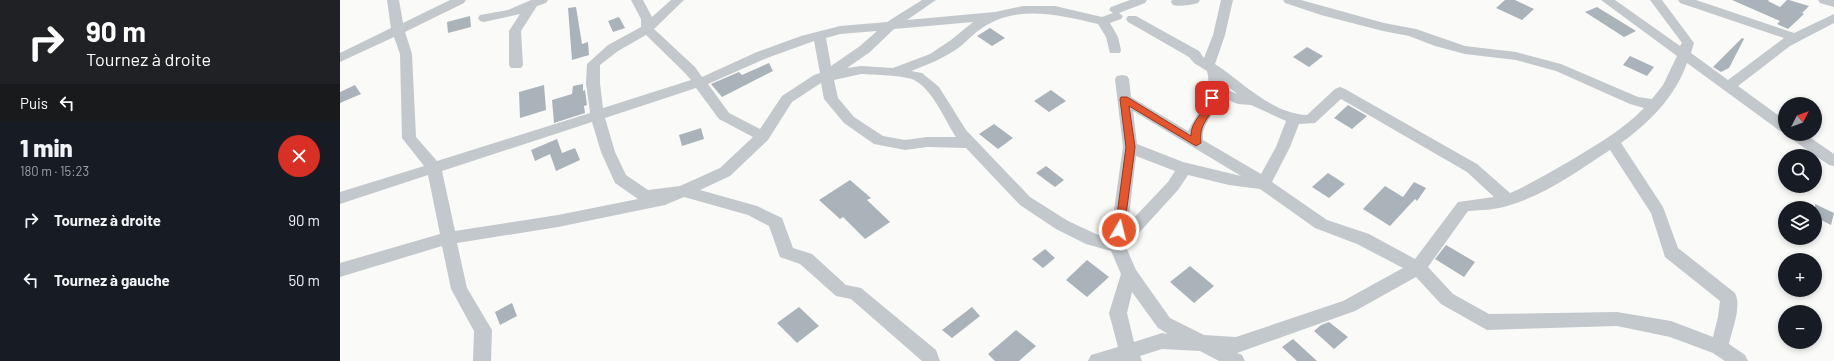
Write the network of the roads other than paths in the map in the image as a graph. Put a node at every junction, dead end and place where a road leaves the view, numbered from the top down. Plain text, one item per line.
1 (394, 0) edge
2 (460, 0) edge
3 (637, 0) edge
4 (678, 0) edge
5 (930, 0) edge
6 (1141, 0) edge
7 (1178, 0) edge
8 (1194, 0) edge
9 (1227, 0) edge
10 (1289, 0) edge
11 (1607, 0) edge
12 (1656, 0) edge
13 (1684, 0) edge
14 (1824, 0) edge
15 (537, 3) edge
16 (1834, 3) edge
17 (1046, 5) edge
18 (1116, 13) junction
19 (995, 16) junction
20 (484, 18) dead end
21 (1104, 20) junction
22 (1831, 22) edge
23 (891, 25) junction
24 (647, 29) junction
25 (398, 30) junction
26 (819, 35) junction
27 (1795, 38) junction
28 (1115, 50) dead end
29 (1685, 55) junction
30 (340, 58) edge
31 (516, 65) dead end
32 (1210, 67) junction
33 (894, 72) junction
34 (826, 77) junction
35 (1122, 78) dead end
36 (700, 82) junction
37 (1728, 87) junction
38 (1213, 96) junction
39 (1124, 99) junction
40 (1253, 100) junction
41 (1656, 105) junction
42 (597, 116) junction
43 (1294, 118) junction
44 (1778, 122) edge
45 (762, 136) junction
46 (1805, 141) edge
47 (1613, 142) junction
48 (970, 143) junction
49 (1196, 143) junction
50 (1130, 147) junction
51 (1834, 161) edge
52 (434, 168) junction
53 (1184, 169) junction
54 (1263, 184) junction
55 (683, 191) junction
56 (340, 198) edge
57 (1508, 200) junction
58 (448, 238) junction
59 (1117, 246) junction
60 (1418, 268) junction
61 (341, 271) edge
62 (1129, 274) junction
63 (1204, 343) junction
64 (1719, 346) junction
65 (1130, 356) edge
66 (482, 361) edge
67 (931, 361) edge
68 (1097, 361) edge
69 (1236, 361) edge
70 (1739, 361) edge

1 - 25 street
2 - 25 street
3 - 24 street
4 - 24 street
5 - 23 street
6 - 18 street
7 - 8 street
9 - 32 street
10 - 41 street
11 - 29 street
12 - 29 street
13 - 27 street
14 - 16 street
15 - 20 street
15 - 31 street
17 - 19 street
17 - 21 street
18 - 21 street
18 - 32 street
19 - 23 street
19 - 33 street
21 - 28 street
22 - 27 street
23 - 26 street
23 - 34 street
24 - 36 street
24 - 42 street
25 - 30 street
25 - 52 street
26 - 34 street
26 - 36 street
27 - 37 street
29 - 37 street
29 - 41 street
32 - 38 street
32 - 40 street
33 - 34 street
33 - 48 street
34 - 45 street
34 - 48 street
35 - 39 street
36 - 42 street
36 - 45 street
37 - 44 street
38 - 40 street
38 - 49 street
39 - 49 street
39 - 50 street
40 - 43 street
41 - 47 street
42 - 52 street
42 - 55 street
43 - 54 street
43 - 57 street
45 - 55 street
46 - 51 street
47 - 57 street
47 - 64 street
48 - 59 street
49 - 54 street
50 - 53 street
50 - 59 street
52 - 56 street
52 - 58 street
53 - 54 street
53 - 59 street
54 - 60 street
55 - 58 street
55 - 67 street
57 - 60 street
58 - 61 street
58 - 66 street
59 - 62 street
60 - 63 street
60 - 64 street
62 - 63 street
62 - 65 street
63 - 65 street
63 - 69 street
64 - 70 street
65 - 68 street

